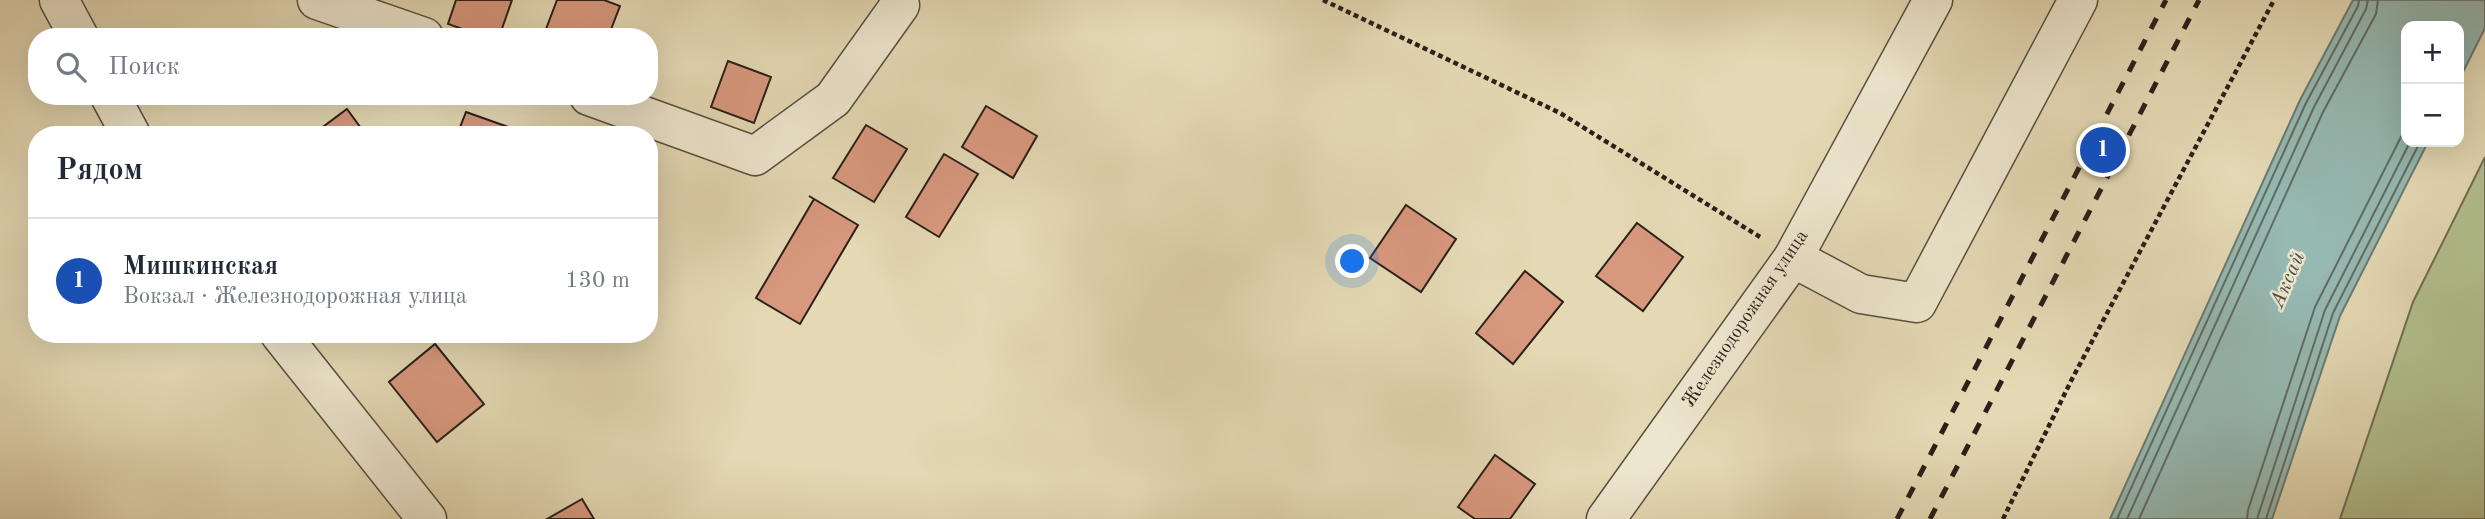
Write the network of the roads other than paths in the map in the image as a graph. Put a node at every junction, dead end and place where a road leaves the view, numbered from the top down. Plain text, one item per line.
1 (59, 0) edge
2 (317, 0) edge
3 (1933, 0) edge
4 (2078, 0) edge
5 (900, 5) dead end
6 (74, 28) edge
7 (398, 28) edge
8 (115, 105) edge
9 (614, 105) edge
10 (126, 126) edge
11 (1793, 258) junction
12 (287, 343) edge
13 (427, 519) edge
14 (1606, 519) edge

1 - 6 street
2 - 7 street
3 - 11 street, Железнодорожная улица
4 - 11 street
5 - 9 street
8 - 10 street
11 - 14 street, Железнодорожная улица
12 - 13 street

